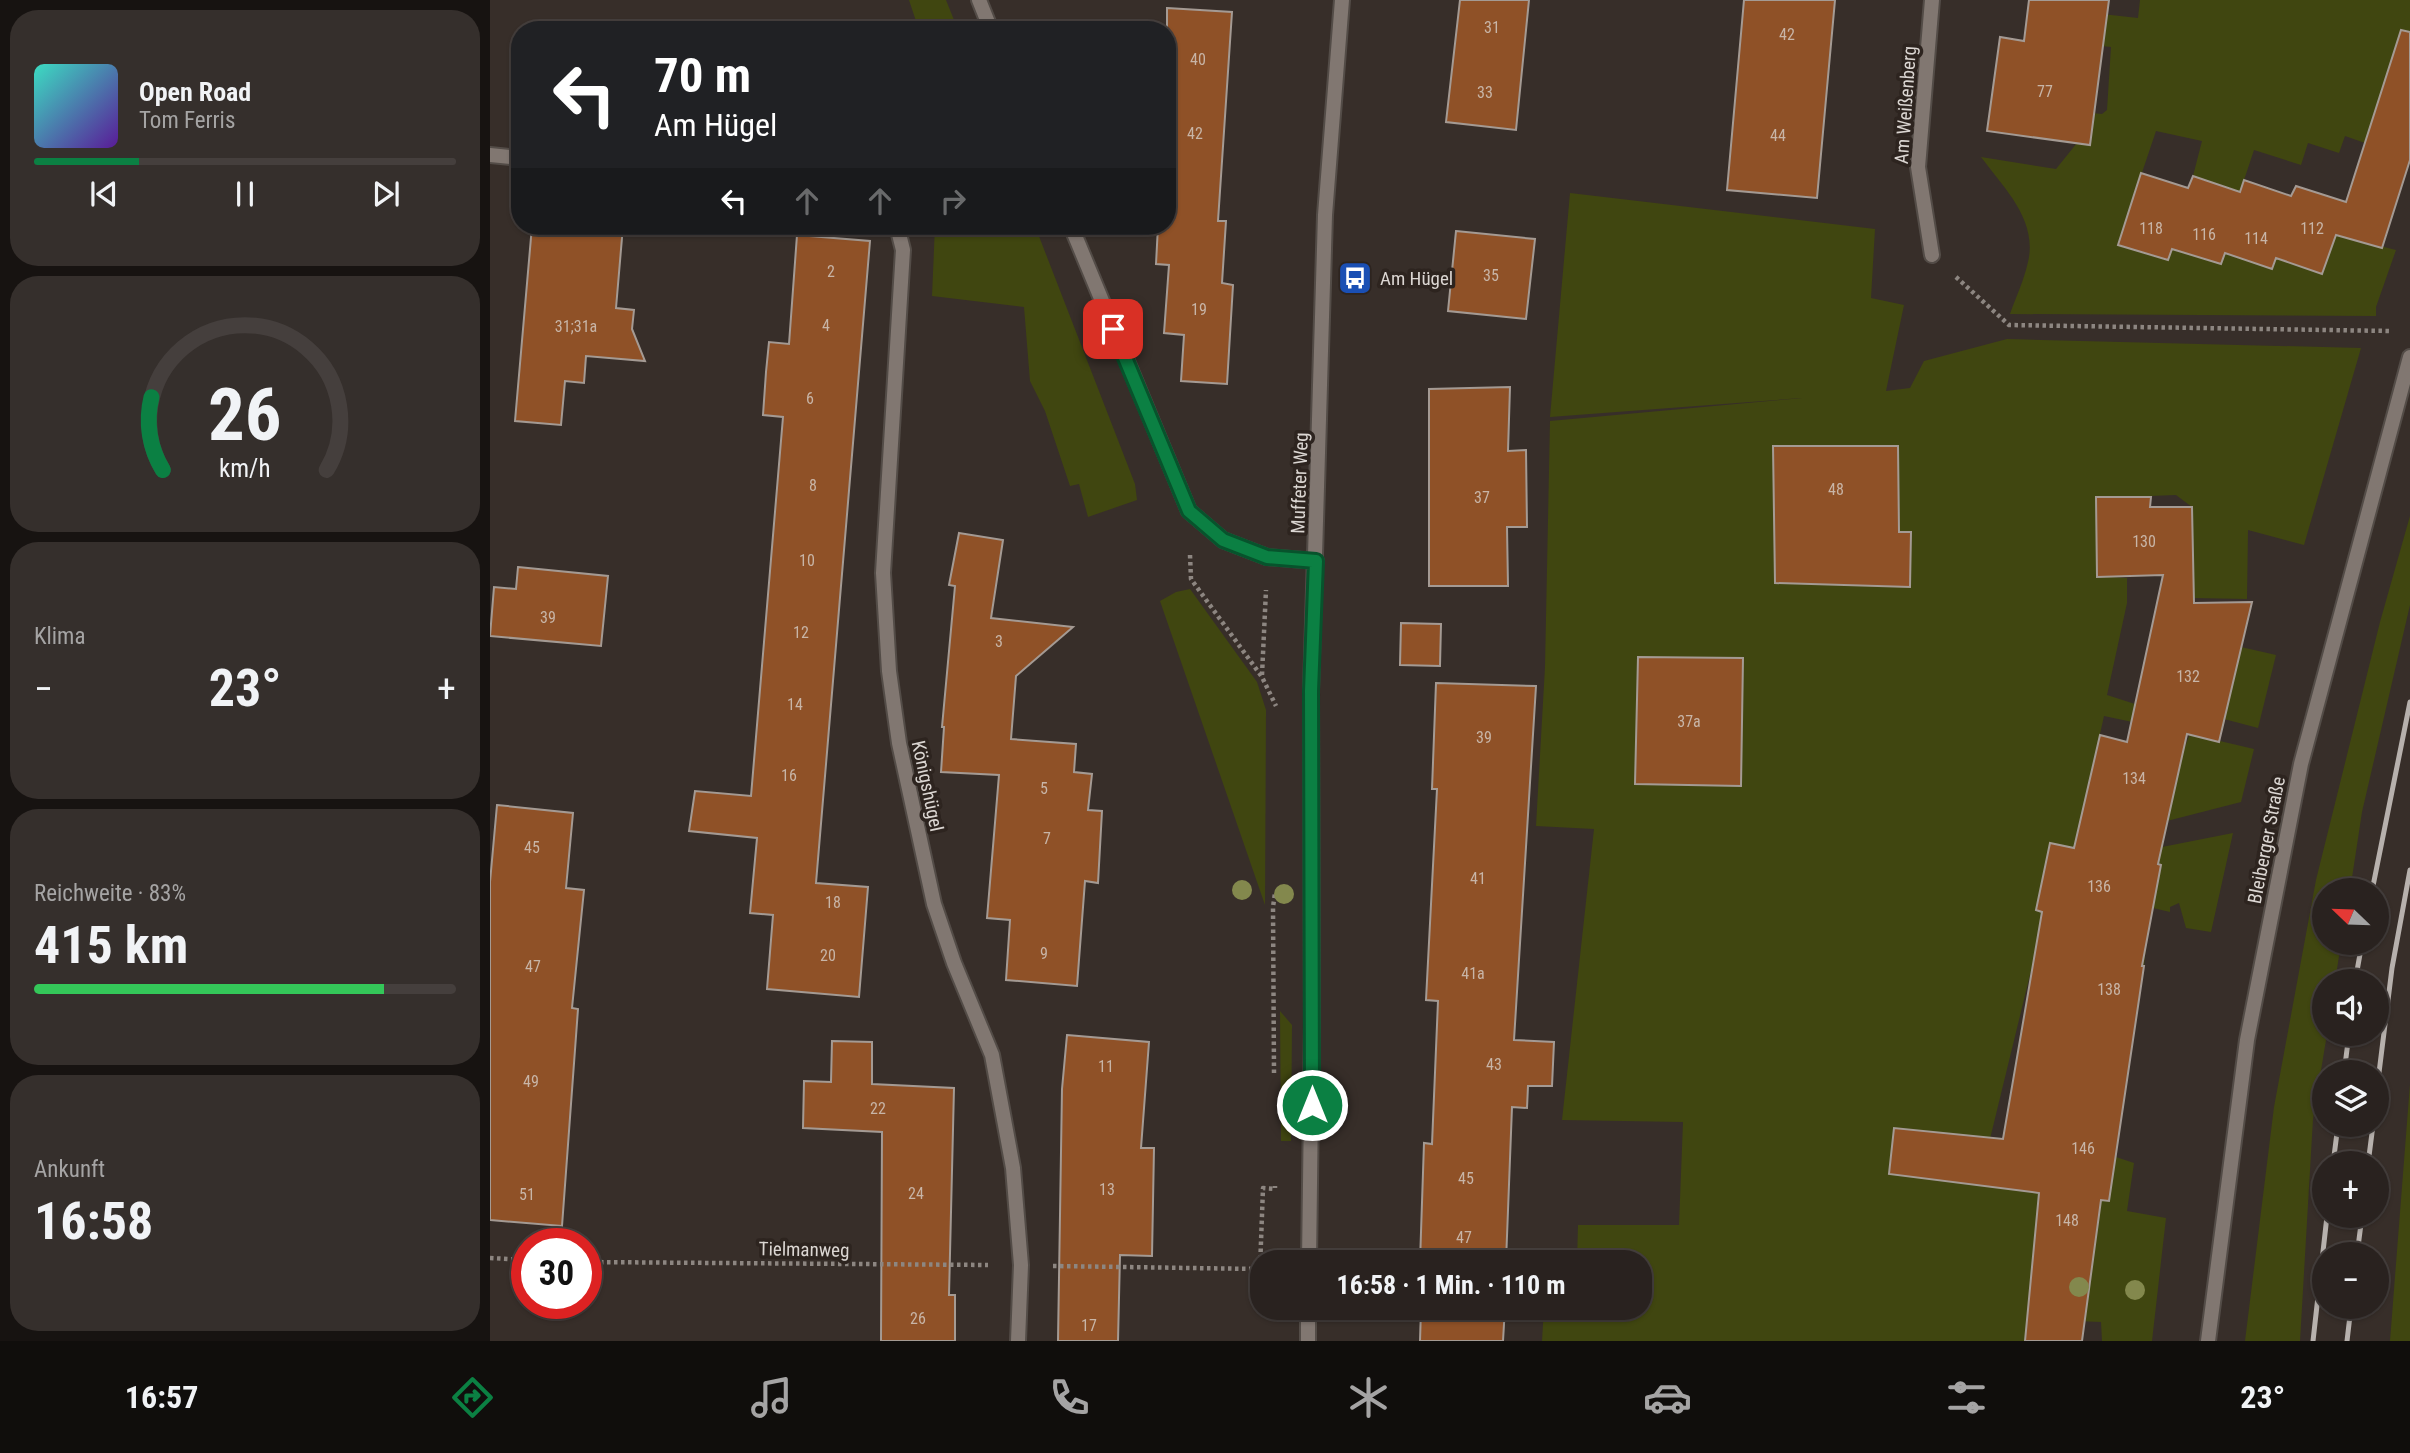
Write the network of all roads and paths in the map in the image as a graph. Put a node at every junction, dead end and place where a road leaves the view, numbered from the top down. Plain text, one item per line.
1 (979, 0) edge
2 (1342, 0) edge
3 (1932, 0) edge
4 (987, 21) edge
5 (490, 155) edge
6 (511, 157) edge
7 (899, 235) edge
8 (1075, 235) edge
9 (1932, 255) joint
10 (2397, 331) dead end
11 (2410, 357) edge
12 (1189, 511) junction
13 (1267, 557) junction
14 (1316, 561) junction
15 (1262, 677) junction
16 (1277, 706) dead end
17 (1277, 882) dead end
18 (1274, 1073) dead end
19 (1275, 1178) dead end
20 (1309, 1250) edge
21 (490, 1258) edge
22 (511, 1259) edge
23 (602, 1262) edge
24 (1021, 1265) junction
25 (1049, 1266) dead end
26 (1308, 1320) edge
27 (1018, 1341) edge
28 (1308, 1341) edge
29 (2207, 1341) edge

1 - 4 street
2 - 14 street, Muffeter Weg
3 - 9 street, Am Weißenberg
5 - 6 street
7 - 24 street, Königshügel
8 - 12 street
9 - 10 path
11 - 29 street, Bleiberger Straße
12 - 13 street
12 - 15 path
13 - 14 street
13 - 15 path
14 - 20 street, Muffeter Weg
15 - 16 path
17 - 18 path
19 - 25 path
21 - 22 path
23 - 24 path, Tielmanweg
24 - 27 street, Königshügel
26 - 28 street

